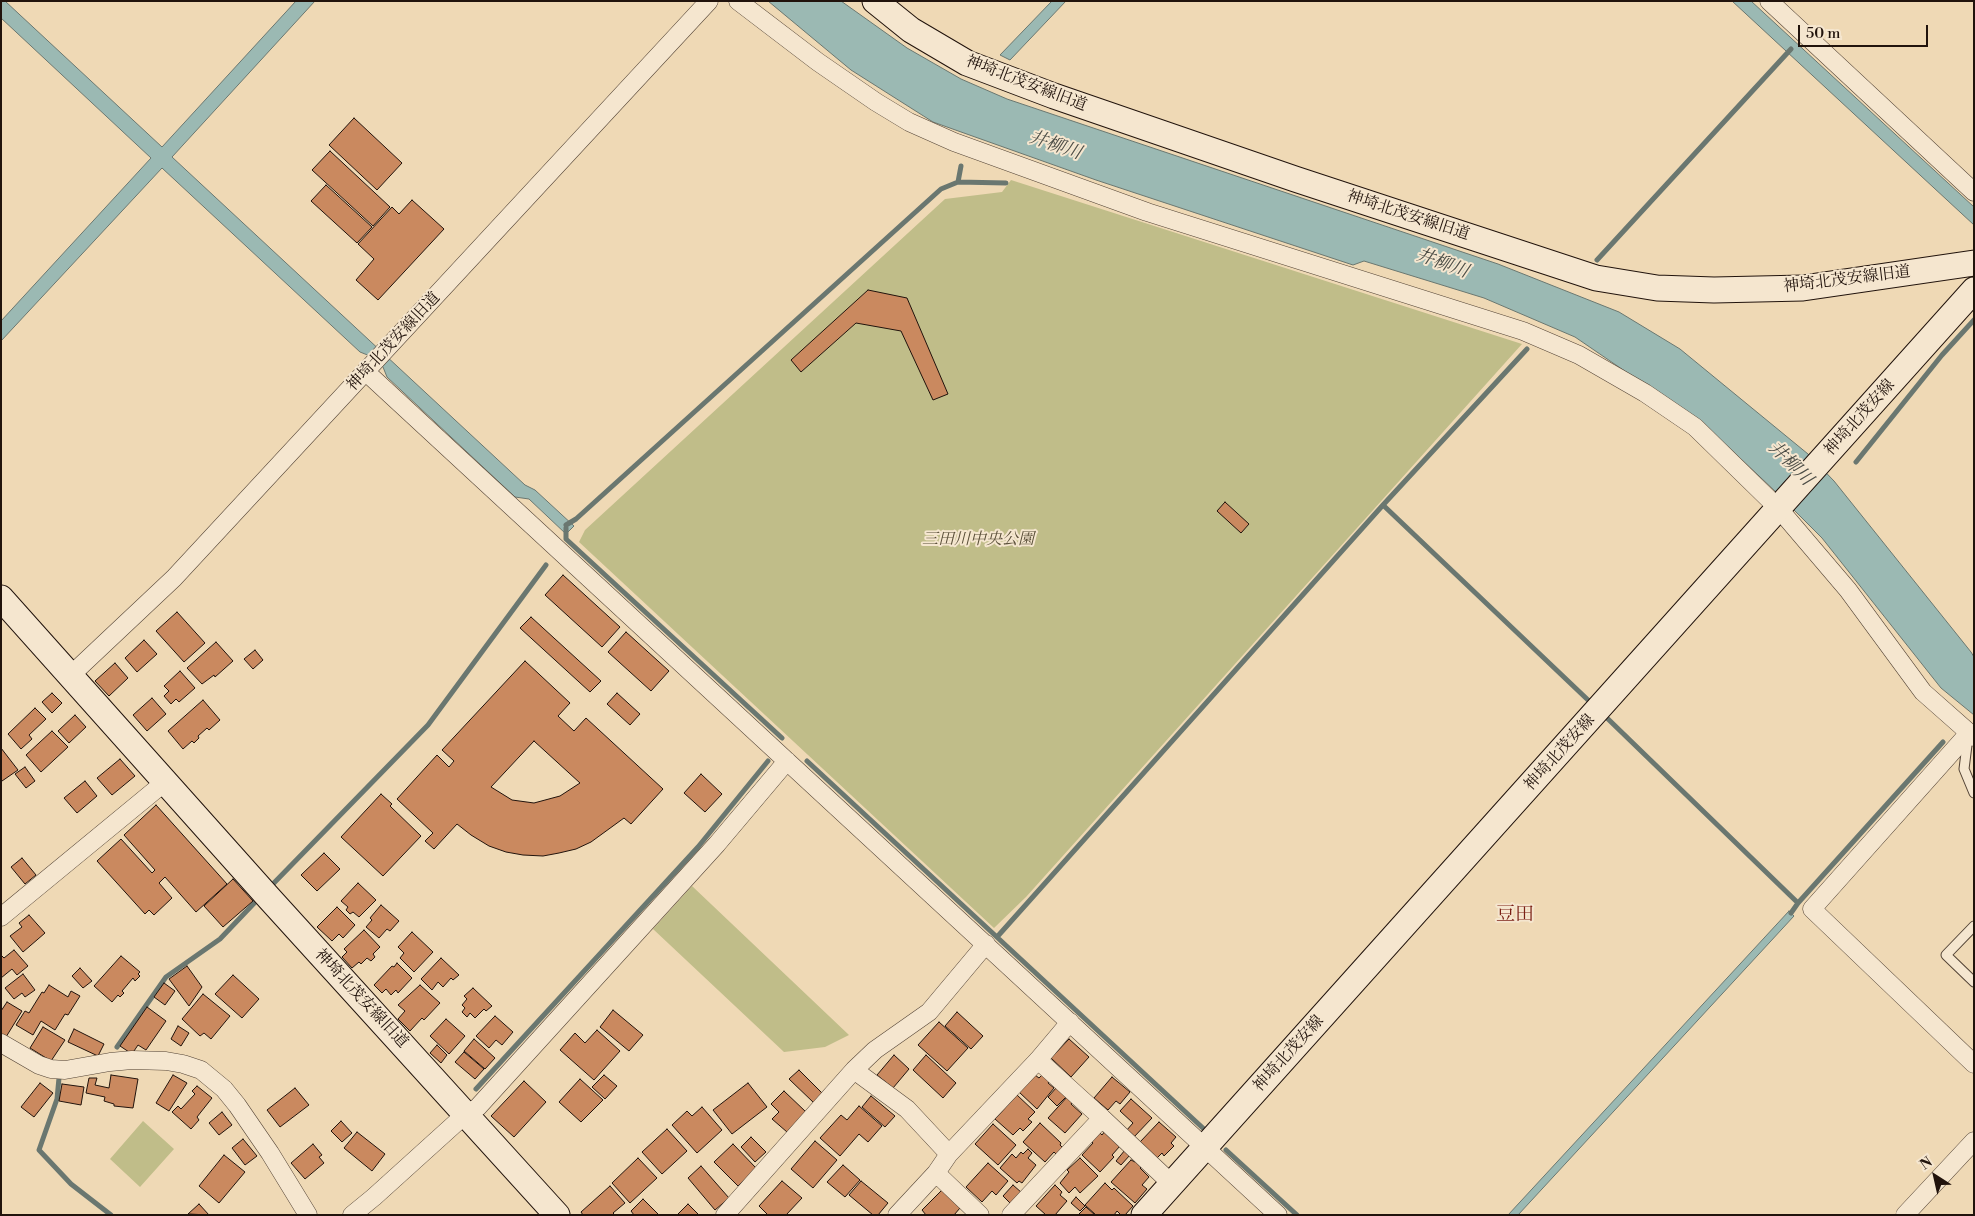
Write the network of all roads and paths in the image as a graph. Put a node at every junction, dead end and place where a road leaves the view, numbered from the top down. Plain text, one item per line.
1 (709, 1) edge
2 (738, 1) edge
3 (875, 1) edge
4 (1769, 1) edge
5 (1974, 192) edge
6 (1974, 263) edge
7 (1974, 290) edge
8 (375, 363) junction
9 (1779, 509) junction
10 (1, 598) edge
11 (72, 675) junction
12 (1971, 736) edge
13 (787, 761) junction
14 (165, 782) junction
15 (1974, 793) edge
16 (1, 917) edge
17 (1974, 926) edge
18 (986, 944) junction
19 (1974, 982) edge
20 (1070, 1022) junction
21 (1, 1043) edge
22 (1038, 1060) junction
23 (1974, 1064) edge
24 (854, 1070) junction
25 (467, 1115) junction
26 (1102, 1118) junction
27 (1974, 1141) edge
28 (1205, 1147) junction
29 (949, 1154) junction
30 (936, 1173) junction
31 (1172, 1184) junction
32 (308, 1215) edge
33 (352, 1215) edge
34 (557, 1215) edge
35 (725, 1215) edge
36 (897, 1215) edge
37 (980, 1215) edge
38 (1011, 1215) edge
39 (1144, 1215) edge
40 (1278, 1215) edge
41 (1905, 1215) edge

1 - 8 street, 神埼北茂安線旧道
2 - 9 street
3 - 6 street, 神埼北茂安線旧道
4 - 5 street
7 - 9 street, 神埼北茂安線
8 - 11 street, 神埼北茂安線旧道
8 - 13 street
9 - 12 street
9 - 28 street, 神埼北茂安線
10 - 11 street, 神埼北茂安線旧道
11 - 14 street, 神埼北茂安線旧道
12 - 15 lane
12 - 23 street
13 - 18 street
13 - 25 street
14 - 16 street
14 - 25 street, 神埼北茂安線旧道
17 - 19 lane
18 - 20 street
18 - 24 street
20 - 22 street
20 - 28 street
21 - 32 street
22 - 26 street
22 - 29 street
24 - 29 street
24 - 35 street
25 - 33 street
25 - 34 street, 神埼北茂安線旧道
26 - 31 street
26 - 38 street
27 - 41 street
28 - 31 street, 神埼北茂安線
28 - 40 street
29 - 30 street
30 - 36 street
30 - 37 street
31 - 39 street, 神埼北茂安線

